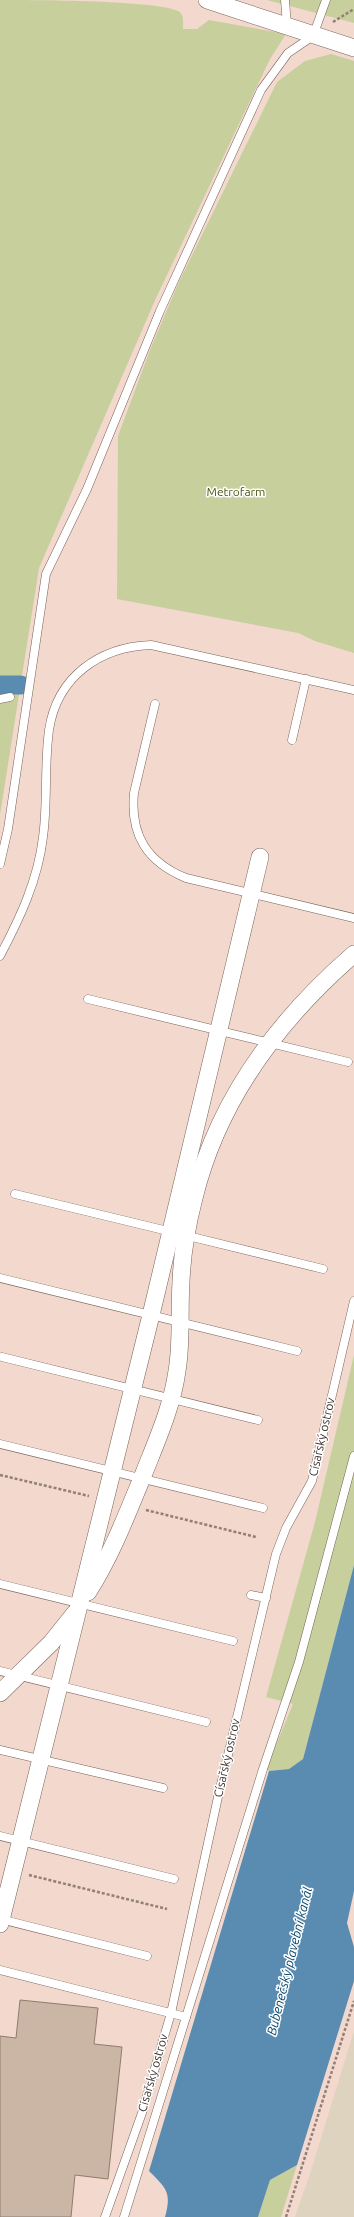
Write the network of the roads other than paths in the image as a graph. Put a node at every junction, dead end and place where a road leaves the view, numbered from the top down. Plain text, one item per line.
1 (207, 0) edge
2 (285, 0) edge
3 (326, 0) edge
4 (287, 27) junction
5 (313, 36) junction
6 (354, 48) edge
7 (306, 679) junction
8 (354, 690) edge
9 (10, 697) dead end
10 (0, 699) edge
11 (155, 704) dead end
12 (292, 740) dead end
13 (1, 851) edge
14 (260, 857) dead end
15 (0, 864) edge
16 (251, 893) junction
17 (354, 918) edge
18 (354, 954) edge
19 (0, 956) edge
20 (88, 999) dead end
21 (218, 1031) junction
22 (268, 1043) junction
23 (348, 1062) dead end
24 (15, 1194) dead end
25 (179, 1234) junction
26 (323, 1269) dead end
27 (0, 1278) edge
28 (354, 1301) edge
29 (151, 1315) junction
30 (180, 1322) junction
31 (297, 1351) dead end
32 (2, 1358) dead end
33 (133, 1389) junction
34 (172, 1399) junction
35 (258, 1420) dead end
36 (0, 1444) edge
37 (354, 1456) edge
38 (113, 1471) junction
39 (142, 1478) junction
40 (263, 1508) dead end
41 (0, 1584) edge
42 (251, 1595) dead end
43 (266, 1598) junction
44 (80, 1604) junction
45 (233, 1641) dead end
46 (0, 1671) edge
47 (18, 1676) junction
48 (59, 1686) junction
49 (0, 1693) edge
50 (206, 1722) dead end
51 (0, 1750) edge
52 (41, 1760) junction
53 (163, 1788) dead end
54 (0, 1836) edge
55 (21, 1841) junction
56 (174, 1879) dead end
57 (0, 1921) edge
58 (147, 1956) dead end
59 (0, 1970) edge
60 (171, 2013) junction
61 (186, 2017) junction
62 (105, 2217) edge
63 (124, 2217) edge

1 - 4 street
2 - 4 lane
3 - 5 lane
4 - 5 street
5 - 6 street
5 - 13 lane
7 - 8 lane
7 - 12 lane
7 - 19 lane
9 - 10 lane
11 - 16 lane
13 - 15 lane
14 - 16 street
16 - 17 lane
16 - 21 street
18 - 22 street
20 - 21 lane
21 - 22 lane
21 - 25 street
22 - 23 lane
22 - 25 street
24 - 25 lane
25 - 26 lane
25 - 29 street
25 - 30 street
27 - 29 lane
28 - 43 lane, Císařský ostrov
29 - 30 lane
29 - 33 street
30 - 31 lane
30 - 34 street
32 - 33 lane
33 - 34 lane
33 - 38 street
34 - 35 lane
34 - 39 street
36 - 38 lane
37 - 61 lane, Císařský ostrov
38 - 39 lane
38 - 44 street
39 - 40 lane
39 - 44 street
41 - 44 lane
42 - 43 lane
43 - 60 lane, Císařský ostrov
44 - 45 lane
44 - 47 street
44 - 48 street
46 - 47 lane
47 - 48 lane
47 - 49 street
48 - 50 lane
48 - 52 street
51 - 52 lane
52 - 53 lane
52 - 55 street
54 - 55 lane
55 - 56 lane
55 - 57 street
57 - 58 lane
59 - 60 lane
60 - 61 lane
60 - 62 lane, Císařský ostrov
61 - 63 lane, Císařský ostrov

